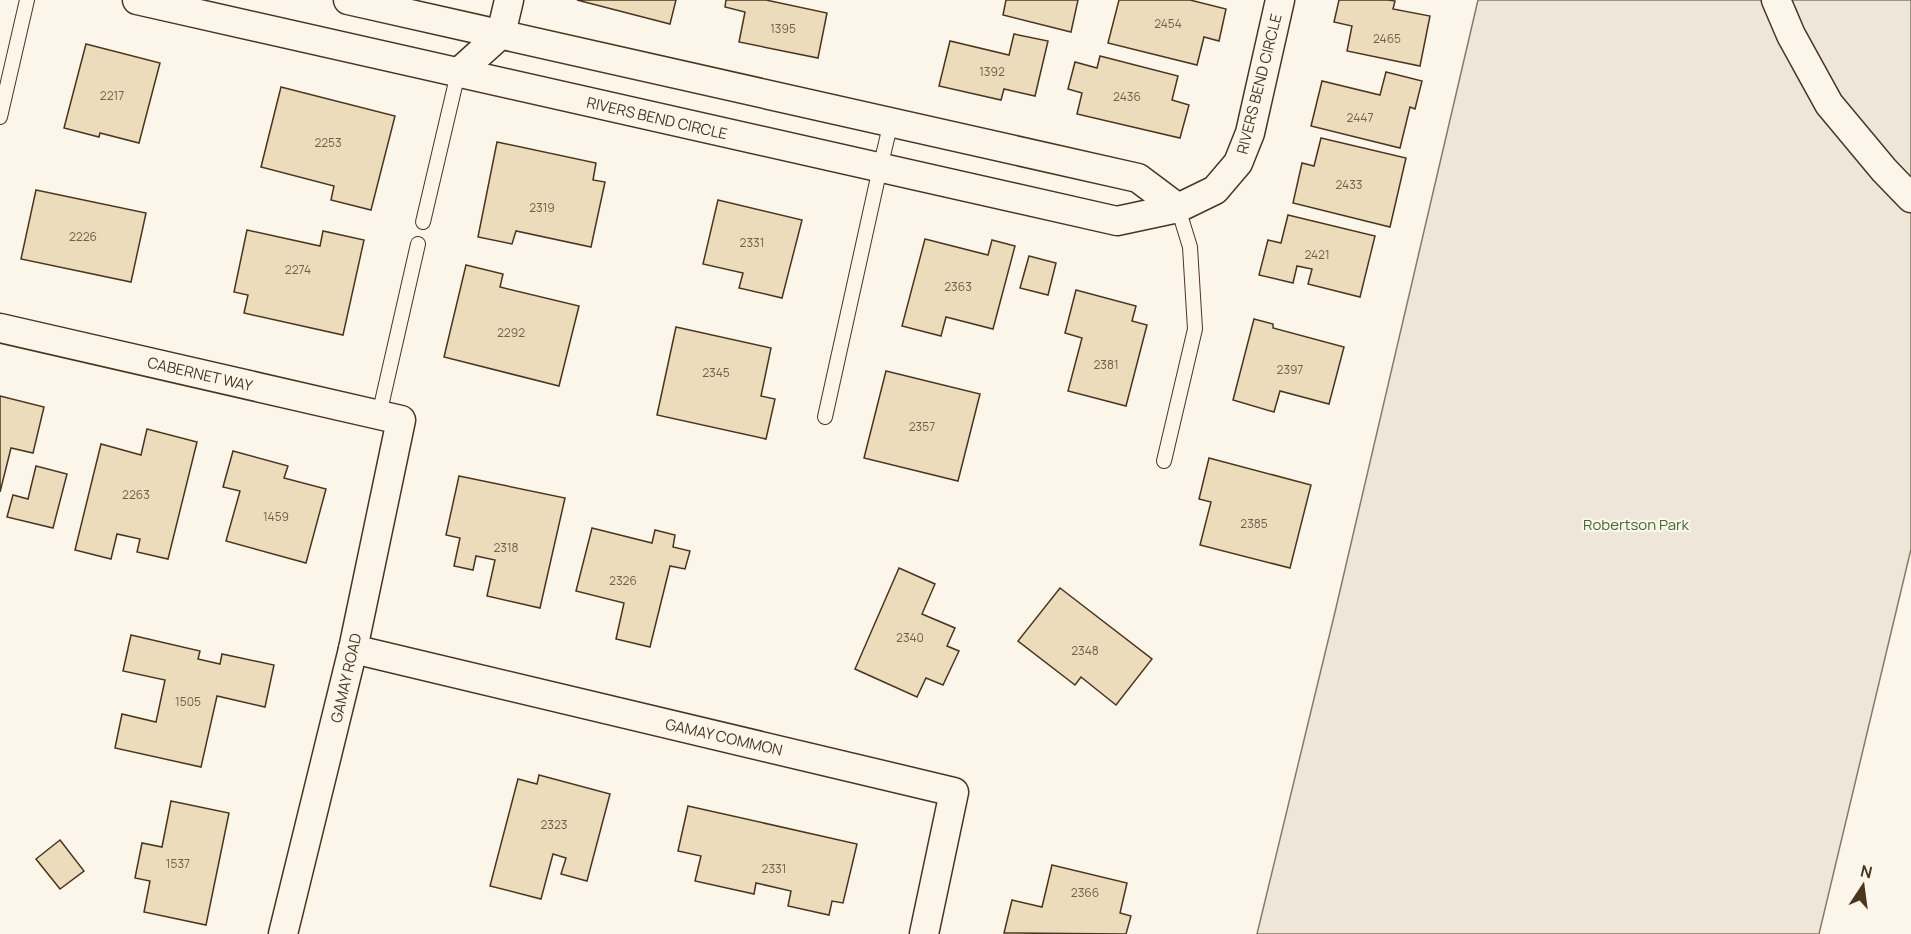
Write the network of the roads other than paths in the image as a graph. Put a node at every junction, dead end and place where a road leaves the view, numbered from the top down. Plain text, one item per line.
1 (27, 0) edge
2 (137, 0) edge
3 (348, 0) edge
4 (509, 0) edge
5 (1280, 0) edge
6 (1776, 0) edge
7 (501, 34) junction
8 (458, 73) junction
9 (0, 117) edge
10 (891, 122) junction
11 (880, 168) junction
12 (1911, 198) edge
13 (1178, 208) junction
14 (423, 222) dead end
15 (418, 244) dead end
16 (0, 328) edge
17 (390, 417) junction
18 (825, 417) dead end
19 (1164, 461) dead end
20 (353, 649) junction
21 (283, 934) edge
22 (924, 934) edge

1 - 9 lane
2 - 8 street, RIVERS BEND CIRCLE
3 - 7 street
4 - 7 street
5 - 13 street, RIVERS BEND CIRCLE
6 - 12 street
7 - 8 street
7 - 10 street
8 - 11 street, RIVERS BEND CIRCLE
8 - 14 lane
10 - 11 lane
10 - 13 street
11 - 13 street, RIVERS BEND CIRCLE
11 - 18 lane
13 - 19 lane
15 - 17 lane
16 - 17 street, CABERNET WAY
17 - 20 street, GAMAY ROAD
20 - 21 street, GAMAY ROAD
20 - 22 street, GAMAY COMMON

